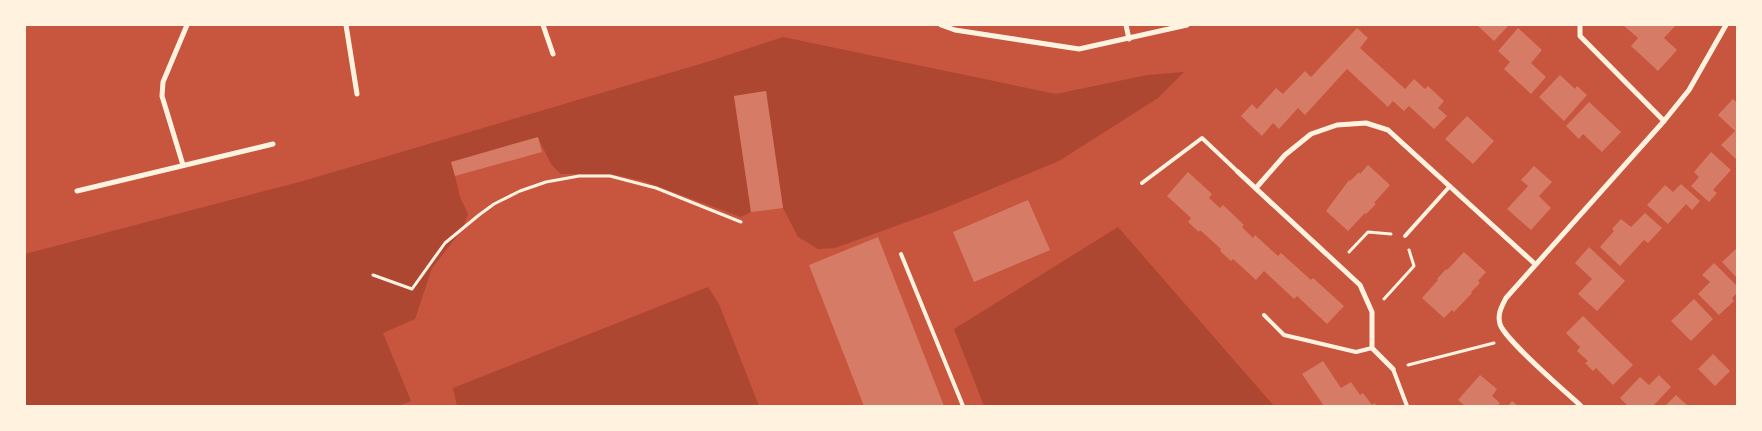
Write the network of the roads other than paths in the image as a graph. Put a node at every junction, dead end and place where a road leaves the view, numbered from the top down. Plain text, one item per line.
1 (187, 25) edge
2 (346, 25) edge
3 (543, 25) edge
4 (941, 25) edge
5 (1126, 25) edge
6 (1187, 25) edge
7 (1580, 25) edge
8 (1726, 25) edge
9 (1129, 39) junction
10 (553, 54) dead end
11 (357, 94) dead end
12 (1664, 121) junction
13 (273, 144) dead end
14 (183, 166) junction
15 (1238, 172) joint
16 (1142, 183) dead end
17 (1450, 186) junction
18 (1256, 188) junction
19 (77, 191) dead end
20 (1405, 236) road end
21 (901, 254) dead end
22 (1535, 264) junction
23 (1264, 315) dead end
24 (1372, 348) junction
25 (1393, 369) joint
26 (963, 406) edge
27 (1407, 406) edge
28 (1582, 406) edge

1 - 14 street
2 - 11 street
3 - 10 street
4 - 9 street
5 - 9 street
6 - 9 street
7 - 12 street
8 - 12 street
12 - 22 street
13 - 14 street
14 - 19 street
15 - 16 lane
15 - 18 street
17 - 18 street
17 - 20 lane
17 - 22 street
18 - 24 street
21 - 26 lane
22 - 28 street
23 - 24 lane
24 - 25 street
25 - 27 lane

